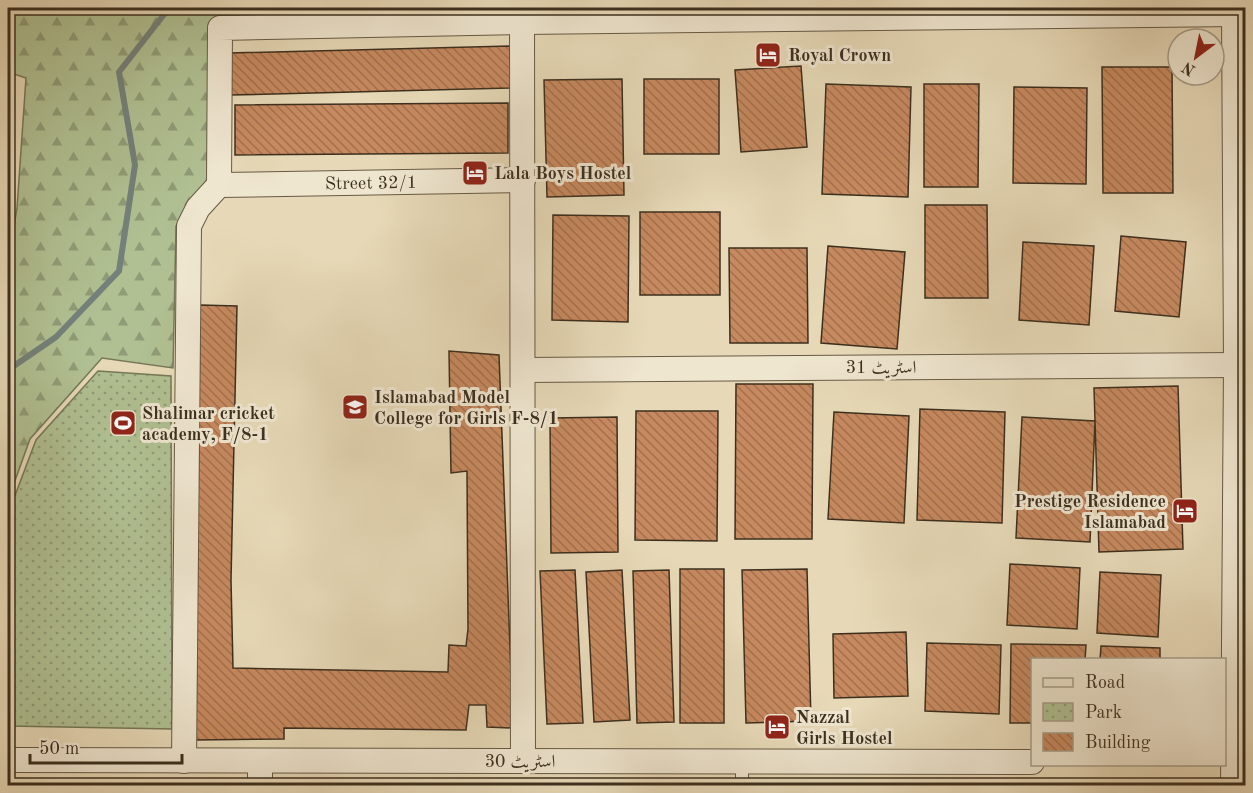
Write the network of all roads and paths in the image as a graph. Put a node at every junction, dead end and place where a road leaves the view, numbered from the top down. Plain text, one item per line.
1 (1240, 12) edge
2 (523, 15) edge
3 (523, 180) junction
4 (219, 185) junction
5 (1239, 365) junction
6 (524, 370) junction
7 (8, 760) edge
8 (184, 761) junction
9 (260, 761) junction
10 (523, 761) junction
11 (742, 761) junction
12 (1031, 762) edge
13 (1232, 771) edge
14 (260, 786) edge
15 (742, 786) edge

1 - 2 street
1 - 5 street
2 - 3 street
2 - 4 street
3 - 4 street, Street 32/1
3 - 6 street
4 - 8 street
5 - 6 street, اسٹریٹ 31
5 - 13 street
6 - 10 street
7 - 8 street, اسٹریٹ 30
8 - 9 street, اسٹریٹ 30
9 - 10 street, اسٹریٹ 30
9 - 14 street
10 - 11 street, اسٹریٹ 30
11 - 12 street, اسٹریٹ 30
11 - 15 lane

